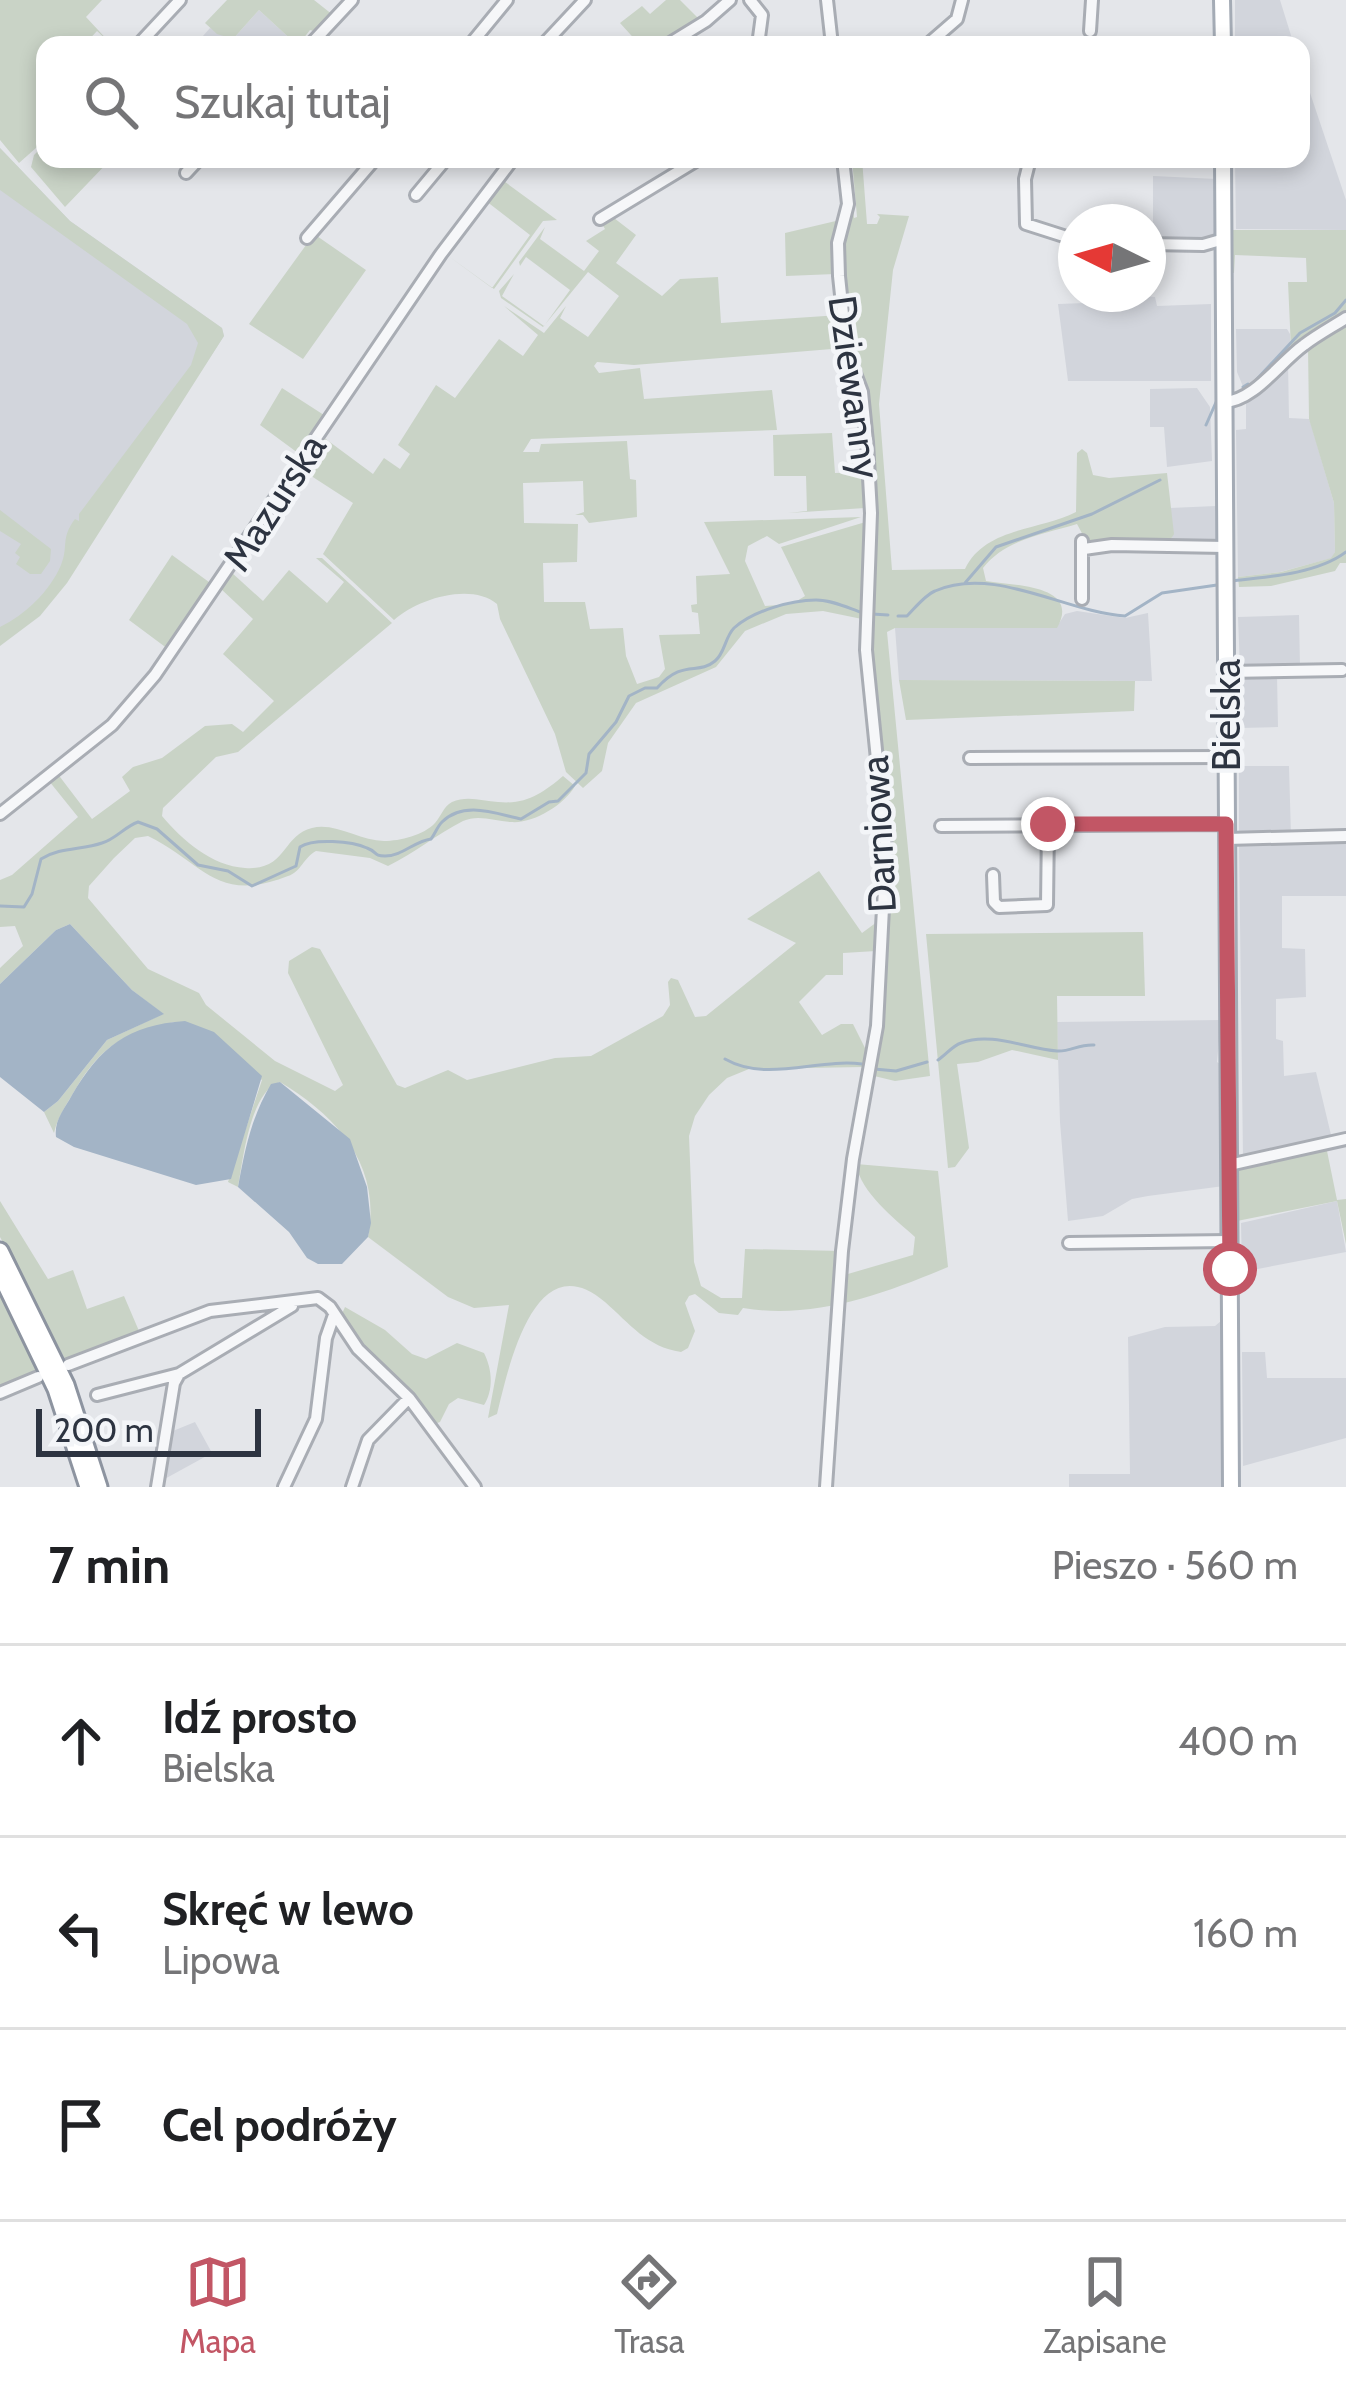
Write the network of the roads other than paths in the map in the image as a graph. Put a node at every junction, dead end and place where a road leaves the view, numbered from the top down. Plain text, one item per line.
1 (180, 0) edge
2 (352, 0) edge
3 (507, 0) edge
4 (585, 0) edge
5 (730, 0) edge
6 (750, 0) edge
7 (827, 0) edge
8 (962, 0) edge
9 (1092, 0) edge
10 (1222, 0) edge
11 (1090, 31) dead end
12 (146, 36) edge
13 (318, 36) edge
14 (477, 36) edge
15 (551, 36) edge
16 (682, 36) edge
17 (759, 36) edge
18 (831, 36) edge
19 (937, 36) edge
20 (1222, 36) edge
21 (191, 168) edge
22 (366, 168) edge
23 (438, 168) edge
24 (506, 168) edge
25 (684, 168) edge
26 (844, 168) edge
27 (1028, 168) edge
28 (1223, 168) edge
29 (186, 173) dead end
30 (416, 195) dead end
31 (600, 219) dead end
32 (1058, 234) edge
33 (307, 238) dead end
34 (1224, 239) junction
35 (1166, 244) edge
36 (1346, 318) edge
37 (1224, 403) junction
38 (1225, 547) junction
39 (1082, 599) dead end
40 (868, 612) joint
41 (1342, 670) dead end
42 (1226, 672) junction
43 (1226, 757) junction
44 (970, 758) dead end
45 (0, 814) edge
46 (1048, 824) junction
47 (941, 826) dead end
48 (1226, 831) junction
49 (1346, 836) edge
50 (993, 875) dead end
51 (1346, 1139) edge
52 (1229, 1165) junction
53 (1229, 1241) junction
54 (1069, 1243) dead end
55 (0, 1251) edge
56 (0, 1273) edge
57 (292, 1306) dead end
58 (242, 1307) junction
59 (334, 1315) junction
60 (250, 1334) junction
61 (68, 1365) dead end
62 (178, 1374) junction
63 (38, 1377) dead end
64 (0, 1393) edge
65 (97, 1395) dead end
66 (410, 1398) junction
67 (88, 1487) edge
68 (99, 1487) edge
69 (157, 1487) edge
70 (284, 1487) edge
71 (352, 1487) edge
72 (476, 1487) edge
73 (826, 1487) edge
74 (1231, 1487) edge

1 - 12 street
2 - 13 street
3 - 14 street
4 - 15 street
5 - 16 street
6 - 17 street
7 - 18 street
8 - 19 street
9 - 11 street
10 - 20 main road
21 - 29 street
22 - 33 street
23 - 30 street
24 - 45 street, Mazurska
25 - 31 street
26 - 40 street, Dziewanny
27 - 32 street
28 - 34 main road, Bielska
34 - 35 street
34 - 37 main road, Bielska
36 - 37 street
37 - 38 main road, Bielska
38 - 39 street
38 - 42 main road, Bielska
40 - 73 street, Darniowa
41 - 42 street
42 - 43 main road, Bielska
43 - 44 street
43 - 48 main road, Bielska
46 - 47 street
46 - 48 street
46 - 50 street
48 - 49 street
48 - 52 main road, Bielska
51 - 52 street
52 - 53 main road, Bielska
53 - 54 street
53 - 74 main road, Bielska
55 - 68 highway
56 - 67 highway
57 - 60 street
58 - 59 street
58 - 60 street
58 - 61 street
59 - 66 street
59 - 70 street
60 - 62 street
62 - 65 street
62 - 69 street
63 - 64 street
66 - 71 street
66 - 72 street

